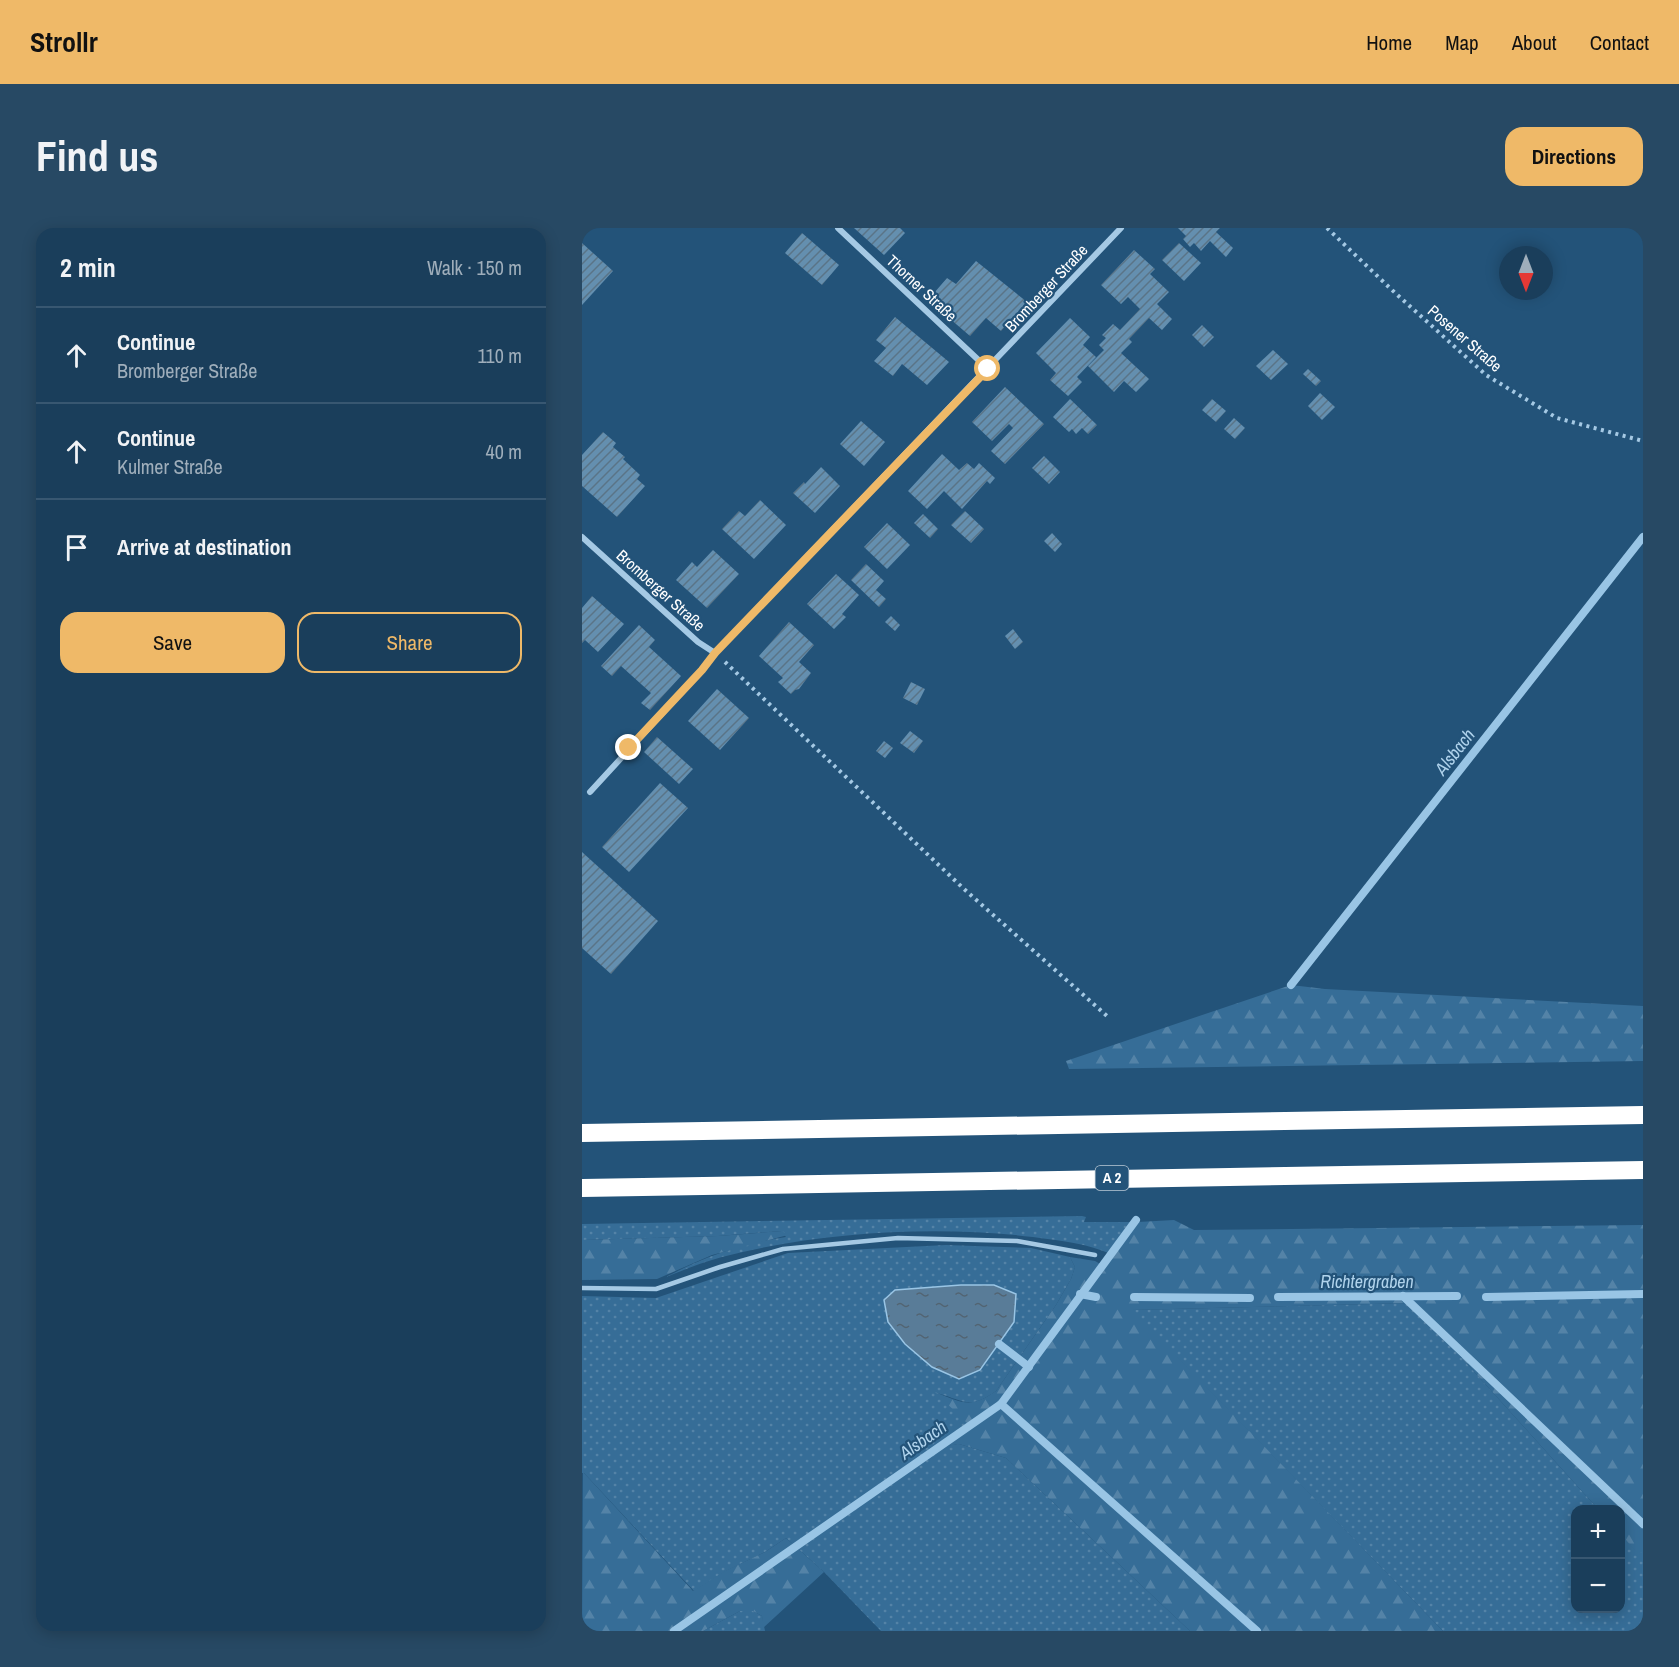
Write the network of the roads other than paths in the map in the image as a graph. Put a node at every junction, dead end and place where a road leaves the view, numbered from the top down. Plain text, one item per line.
1 (838, 228) edge
2 (1121, 228) edge
3 (988, 369) junction
4 (582, 537) edge
5 (715, 653) junction
6 (590, 792) dead end
7 (1643, 1115) edge
8 (582, 1132) edge
9 (1643, 1170) edge
10 (582, 1188) edge
11 (1095, 1255) dead end
12 (582, 1288) edge

1 - 3 street, Thorner Straße
2 - 3 street, Bromberger Straße
3 - 5 street, Bromberger Straße
4 - 5 street, Bromberger Straße
5 - 6 street
7 - 8 highway
9 - 10 highway, A 2
11 - 12 lane

